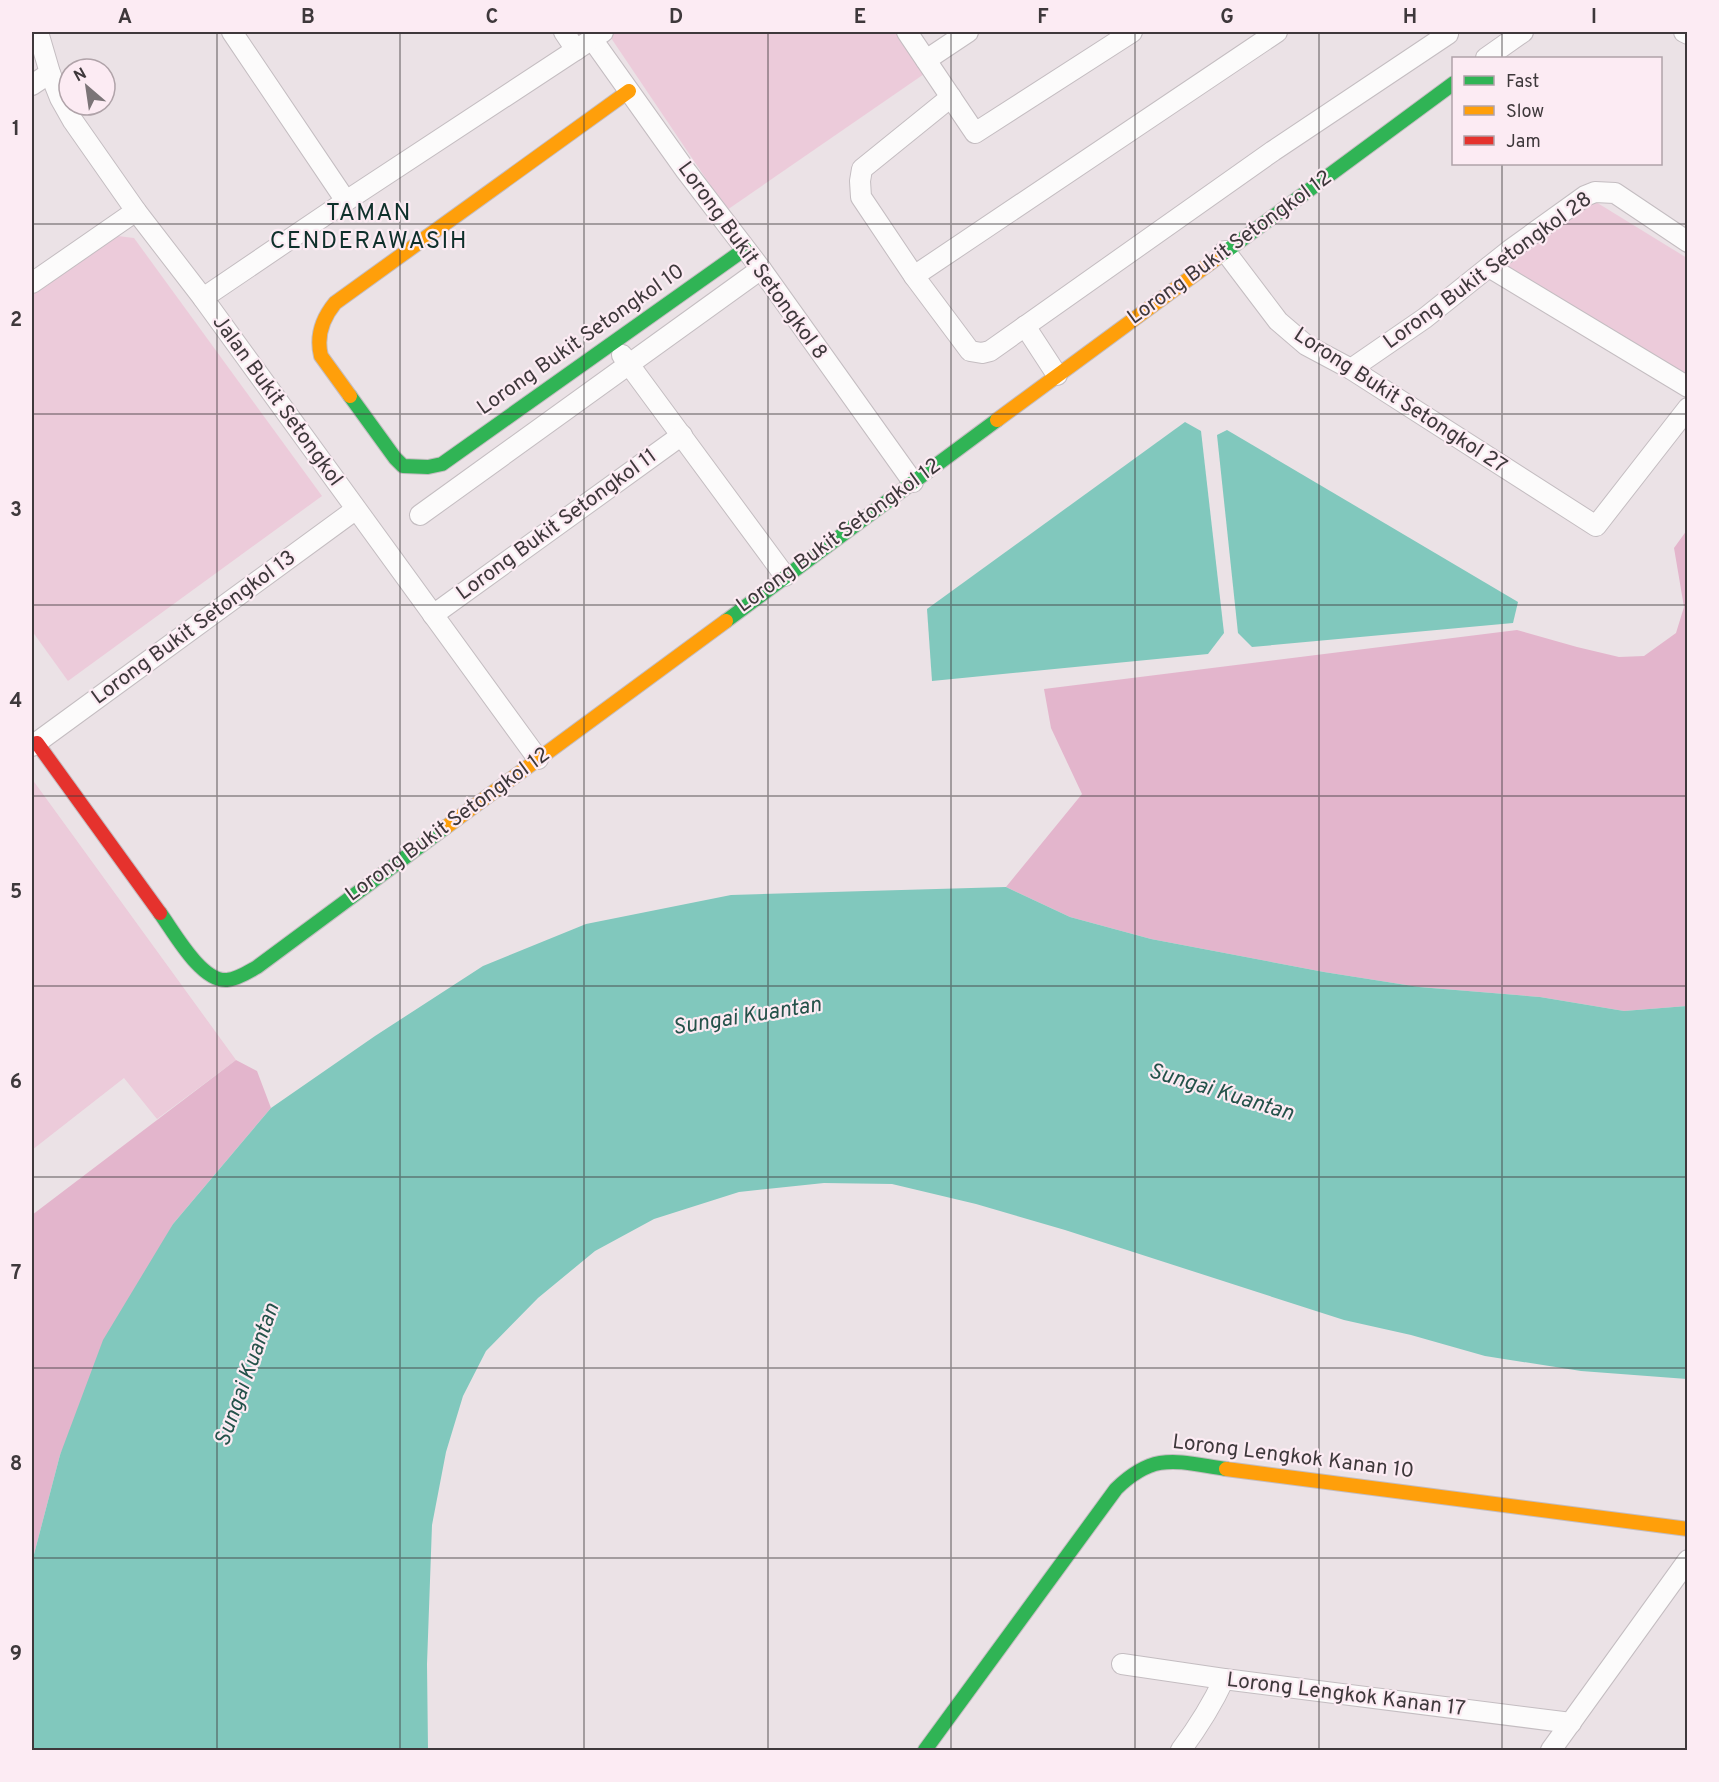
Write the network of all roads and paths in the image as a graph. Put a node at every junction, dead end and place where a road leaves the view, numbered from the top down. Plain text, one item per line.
1 (38, 32) edge
2 (232, 32) edge
3 (564, 32) edge
4 (907, 32) edge
5 (968, 32) edge
6 (1132, 32) edge
7 (1277, 32) edge
8 (1523, 32) edge
9 (1448, 34) dead end
10 (590, 40) edge
11 (1493, 47) edge
12 (926, 60) junction
13 (50, 73) junction
14 (1452, 84) edge
15 (32, 86) edge
16 (629, 91) junction
17 (951, 97) junction
18 (346, 201) junction
19 (136, 211) junction
20 (1688, 242) edge
21 (745, 249) junction
22 (1225, 252) junction
23 (1489, 267) junction
24 (761, 269) junction
25 (914, 276) junction
26 (32, 284) edge
27 (203, 298) junction
28 (1024, 326) junction
29 (613, 343) junction
30 (629, 364) junction
31 (1351, 369) junction
32 (1057, 375) junction
33 (1688, 387) edge
34 (1688, 408) edge
35 (682, 435) junction
36 (913, 482) junction
37 (355, 510) junction
38 (420, 515) dead end
39 (785, 576) junction
40 (433, 615) junction
41 (34, 745) edge
42 (538, 759) junction
43 (1688, 1529) edge
44 (1688, 1560) edge
45 (1122, 1664) dead end
46 (1224, 1679) junction
47 (1571, 1723) junction
48 (925, 1750) edge
49 (1181, 1750) edge
50 (1551, 1750) edge

1 - 13 street, Jalan Bukit Setongkol
2 - 18 street
3 - 10 street, Lorong Bukit Setongkol 8
4 - 12 street
5 - 12 street
6 - 17 street
7 - 25 street
8 - 11 street
9 - 28 street
10 - 16 street, Lorong Bukit Setongkol 8
10 - 18 street
12 - 17 street
13 - 15 street
13 - 19 street, Jalan Bukit Setongkol
14 - 22 street, Lorong Bukit Setongkol 12
16 - 21 street, Lorong Bukit Setongkol 8
16 - 29 street, Lorong Bukit Setongkol 10
17 - 25 street
18 - 27 street
19 - 26 street
19 - 27 street, Jalan Bukit Setongkol
20 - 23 street, Lorong Bukit Setongkol 28
21 - 24 street, Lorong Bukit Setongkol 8
21 - 29 street, Lorong Bukit Setongkol 10
22 - 31 street, Lorong Bukit Setongkol 27
22 - 32 street, Lorong Bukit Setongkol 12
23 - 31 street, Lorong Bukit Setongkol 28
23 - 33 street
24 - 30 street
24 - 36 street, Lorong Bukit Setongkol 8
25 - 28 street
27 - 37 street, Jalan Bukit Setongkol
28 - 32 street
29 - 30 street
30 - 35 street
30 - 38 street
31 - 34 street, Lorong Bukit Setongkol 27
32 - 36 street, Lorong Bukit Setongkol 12
35 - 39 street
35 - 40 street, Lorong Bukit Setongkol 11
36 - 39 street, Lorong Bukit Setongkol 12
37 - 40 street, Jalan Bukit Setongkol
37 - 41 street, Lorong Bukit Setongkol 13
39 - 42 street, Lorong Bukit Setongkol 12
40 - 42 street, Jalan Bukit Setongkol
41 - 42 street, Lorong Bukit Setongkol 12
43 - 48 street, Lorong Lengkok Kanan 10
44 - 47 street
45 - 46 street, Lorong Lengkok Kanan 17
46 - 47 street, Lorong Lengkok Kanan 17
46 - 49 street
47 - 50 street

